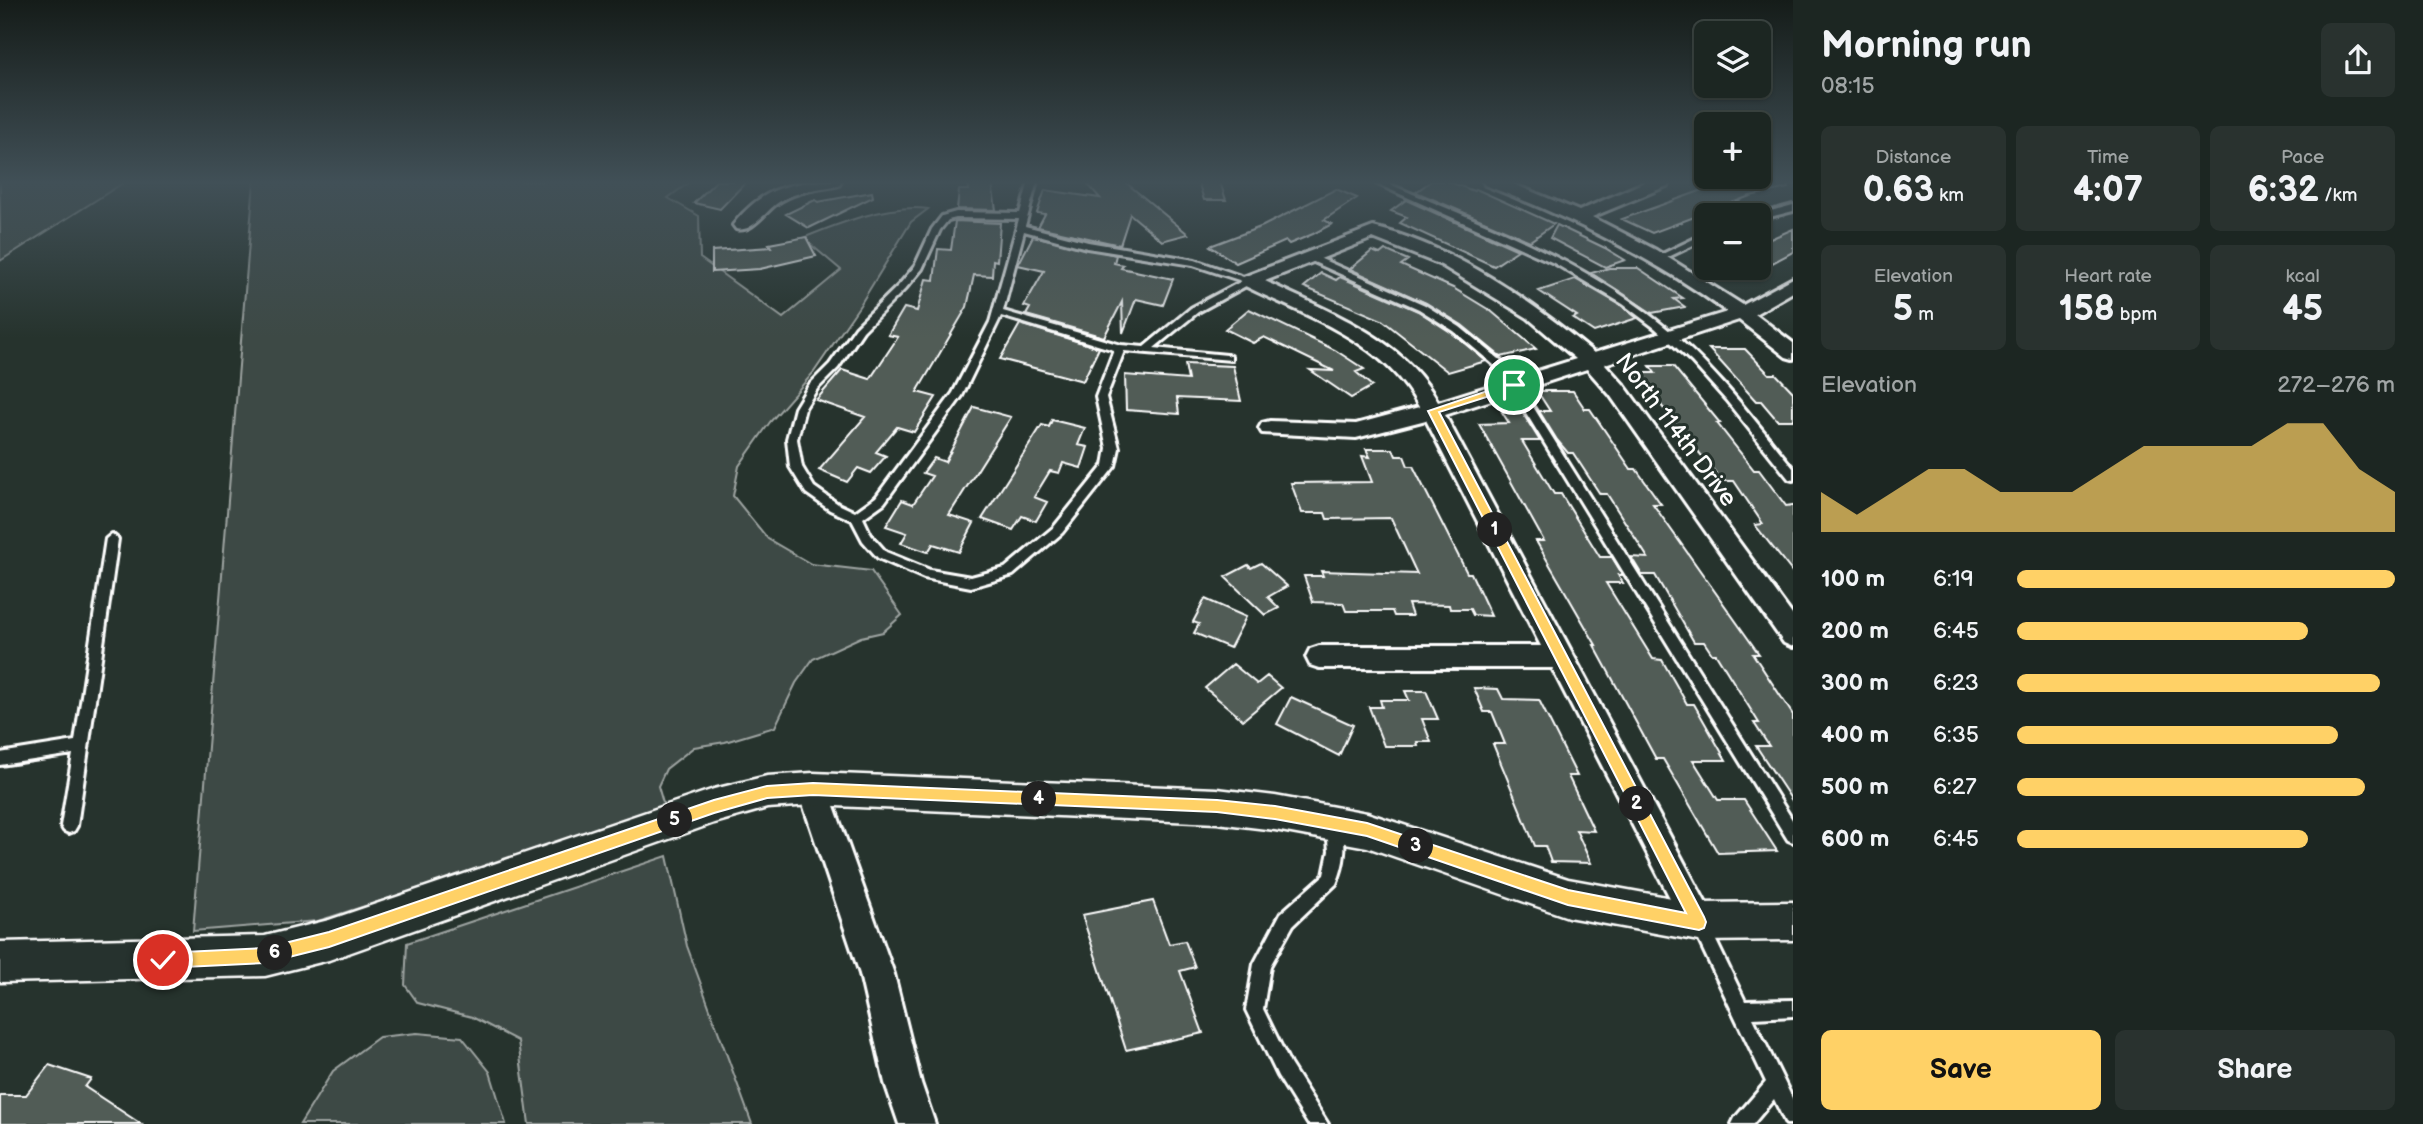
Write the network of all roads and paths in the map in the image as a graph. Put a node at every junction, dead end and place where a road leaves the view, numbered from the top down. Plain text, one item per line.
1 (934, 233) edge
2 (1019, 233) edge
3 (1056, 233) edge
4 (1369, 233) edge
5 (1377, 233) edge
6 (1497, 233) edge
7 (1613, 233) edge
8 (1694, 242) edge
9 (1310, 257) junction
10 (1659, 258) junction
11 (1250, 281) junction
12 (1793, 284) edge
13 (997, 312) junction
14 (1743, 313) junction
15 (1669, 336) junction
16 (1120, 348) junction
17 (1146, 350) junction
18 (1793, 353) edge
19 (1227, 358) dead end
20 (1591, 361) junction
21 (1518, 384) junction
22 (1433, 411) junction
23 (1270, 428) dead end
24 (1793, 476) edge
25 (856, 517) junction
26 (112, 539) dead end
27 (1793, 636) edge
28 (1319, 657) dead end
29 (1560, 657) junction
30 (81, 746) junction
31 (0, 759) edge
32 (813, 789) junction
33 (1334, 824) junction
34 (69, 826) dead end
35 (1793, 835) edge
36 (1793, 921) edge
37 (1699, 922) junction
38 (0, 962) edge
39 (1793, 1009) edge
40 (1740, 1010) junction
41 (1776, 1084) junction
42 (1793, 1119) edge
43 (917, 1124) edge
44 (1319, 1124) edge
45 (1741, 1124) edge

1 - 25 lane
2 - 13 lane
3 - 11 lane
4 - 9 street, North 114th Drive
5 - 20 street, North 114th Drive
6 - 15 lane
7 - 10 street
8 - 10 lane
9 - 11 street
9 - 21 lane
10 - 14 street
11 - 17 lane
11 - 22 street
12 - 14 street
13 - 16 lane
13 - 25 lane
14 - 15 street
14 - 18 street
15 - 20 street
15 - 24 lane
16 - 17 lane
16 - 25 lane
17 - 19 lane
20 - 21 street
20 - 27 street, North 114th Drive
21 - 22 street
21 - 35 lane
22 - 23 street
22 - 29 street
26 - 30 lane
28 - 29 street
29 - 37 street
30 - 31 lane
30 - 34 lane
32 - 33 street
32 - 38 street
32 - 43 street
33 - 37 street
33 - 44 lane
36 - 37 street
37 - 40 lane
39 - 40 lane
40 - 41 lane
41 - 42 lane
41 - 45 lane

